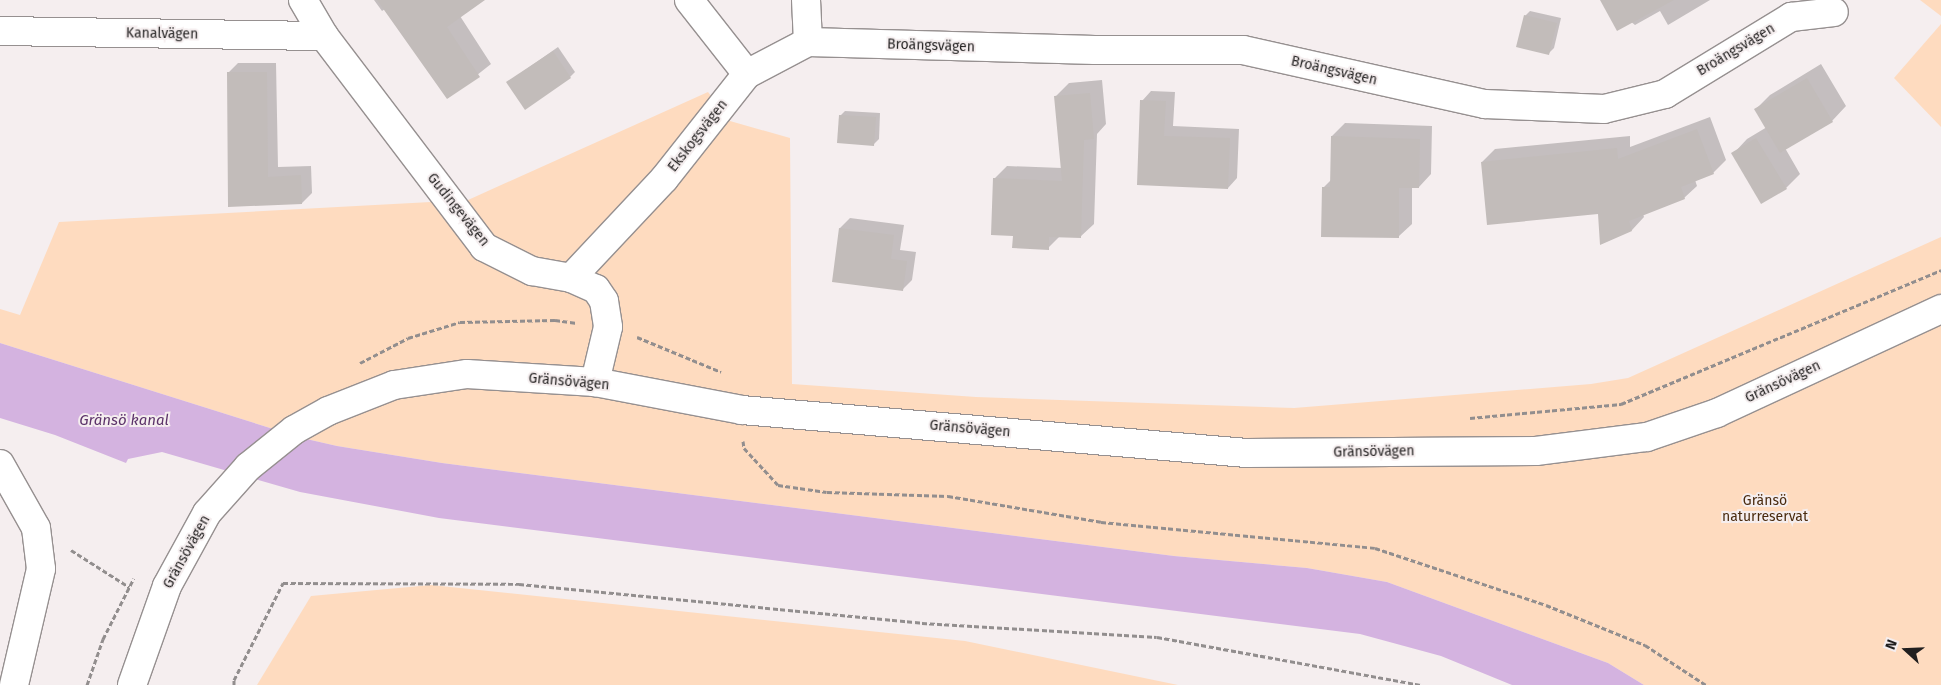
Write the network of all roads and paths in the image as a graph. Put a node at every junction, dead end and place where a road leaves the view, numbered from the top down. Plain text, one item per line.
1 (302, 0) edge
2 (689, 0) edge
3 (806, 0) edge
4 (1834, 12) dead end
5 (0, 31) edge
6 (324, 36) junction
7 (808, 42) junction
8 (747, 74) junction
9 (1941, 270) edge
10 (571, 278) junction
11 (1941, 309) edge
12 (608, 327) junction
13 (350, 367) dead end
14 (725, 374) dead end
15 (595, 382) junction
16 (742, 410) junction
17 (1465, 418) dead end
18 (0, 464) edge
19 (36, 528) junction
20 (129, 587) dead end
21 (14, 685) edge
22 (132, 685) edge
23 (234, 685) edge
24 (1421, 685) edge
25 (1706, 685) edge

1 - 6 street, Gudingevägen
2 - 8 street
3 - 7 street
4 - 7 street, Broängsvägen
5 - 6 street, Kanalvägen
6 - 10 street, Gudingevägen
7 - 8 street, Ekskogsvägen
8 - 10 street, Ekskogsvägen
9 - 17 path
10 - 12 street, Gudingevägen
11 - 16 street, Gränsövägen
12 - 13 path
12 - 14 path
12 - 15 street, Gudingevägen
15 - 16 street, Gränsövägen
15 - 22 street, Gränsövägen
16 - 25 path
18 - 19 street
19 - 20 path
19 - 21 street
23 - 24 path

